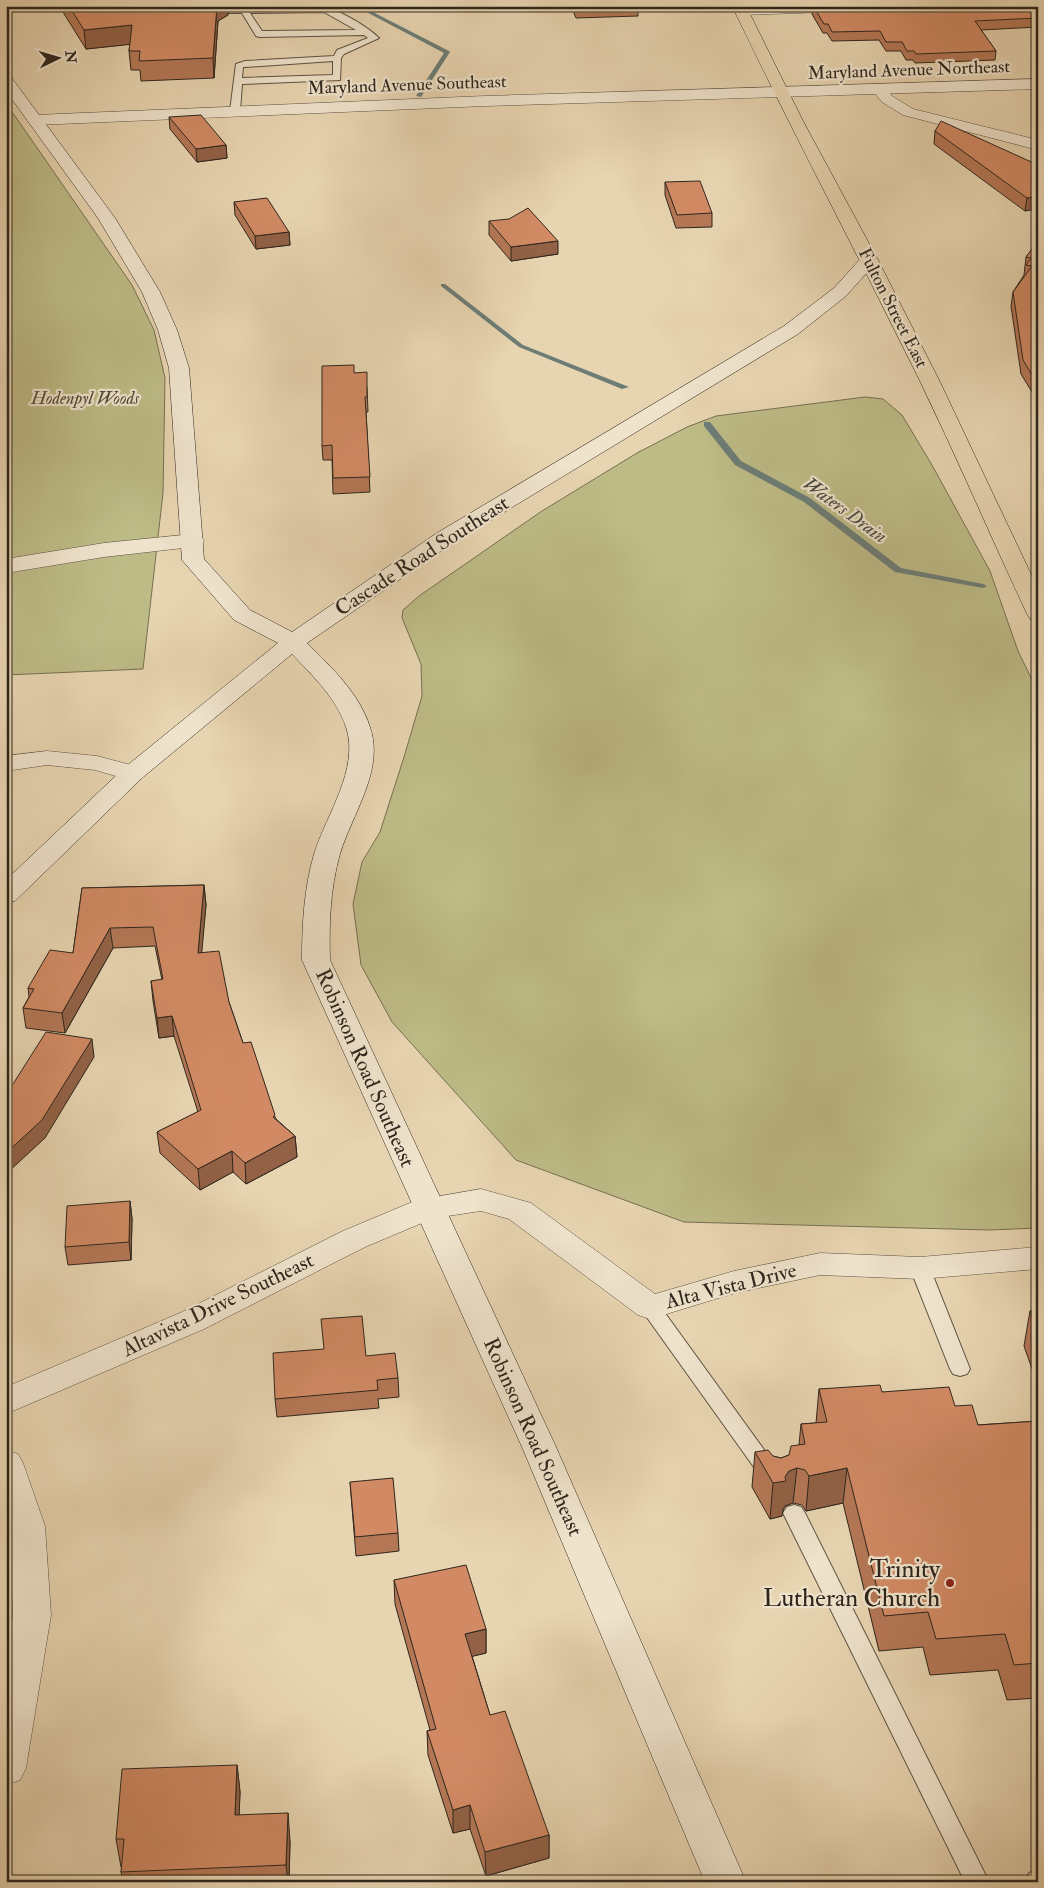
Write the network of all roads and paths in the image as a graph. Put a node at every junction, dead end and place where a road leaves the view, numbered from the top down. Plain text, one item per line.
1 (14, 6) edge
2 (82, 6) edge
3 (172, 6) edge
4 (884, 6) edge
5 (740, 8) edge
6 (244, 10) junction
7 (367, 32) junction
8 (337, 58) junction
9 (6, 80) edge
10 (236, 81) junction
11 (1038, 84) edge
12 (880, 90) junction
13 (781, 93) junction
14 (235, 111) junction
15 (35, 120) junction
16 (1038, 145) edge
17 (869, 260) junction
18 (193, 541) junction
19 (6, 566) edge
20 (1038, 614) edge
21 (293, 642) junction
22 (6, 764) edge
23 (133, 773) junction
24 (6, 895) edge
25 (428, 1208) junction
26 (1038, 1258) edge
27 (920, 1268) junction
28 (650, 1307) junction
29 (960, 1369) dead end
30 (6, 1401) edge
31 (6, 1463) edge
32 (776, 1483) edge
33 (794, 1513) dead end
34 (6, 1768) edge
35 (726, 1882) edge
36 (977, 1882) edge

1 - 2 lane
3 - 6 lane
4 - 5 main road
5 - 13 main road, Fulton Street East
6 - 7 lane
6 - 7 lane
7 - 8 lane
8 - 10 lane
8 - 10 lane
9 - 15 main road, Robinson Road Southeast
10 - 14 lane
11 - 12 main road, Maryland Avenue Northeast
12 - 13 main road, Maryland Avenue Northeast
12 - 16 main road
13 - 14 main road, Maryland Avenue Southeast
13 - 17 main road, Fulton Street East
14 - 15 main road, Maryland Avenue Southeast
15 - 18 main road, Robinson Road Southeast
17 - 20 main road, Fulton Street East
17 - 21 main road, Cascade Road Southeast
18 - 19 main road
18 - 21 main road, Robinson Road Southeast
21 - 23 main road, Cascade Road Southeast
21 - 25 main road, Robinson Road Southeast
22 - 23 main road
23 - 24 main road, Cascade Road Southeast
25 - 28 main road, Alta Vista Drive
25 - 30 main road, Altavista Drive Southeast
25 - 35 main road, Robinson Road Southeast
26 - 27 main road, Alta Vista Drive
27 - 28 main road, Alta Vista Drive
27 - 29 lane
28 - 32 lane
31 - 34 main road
33 - 36 lane

